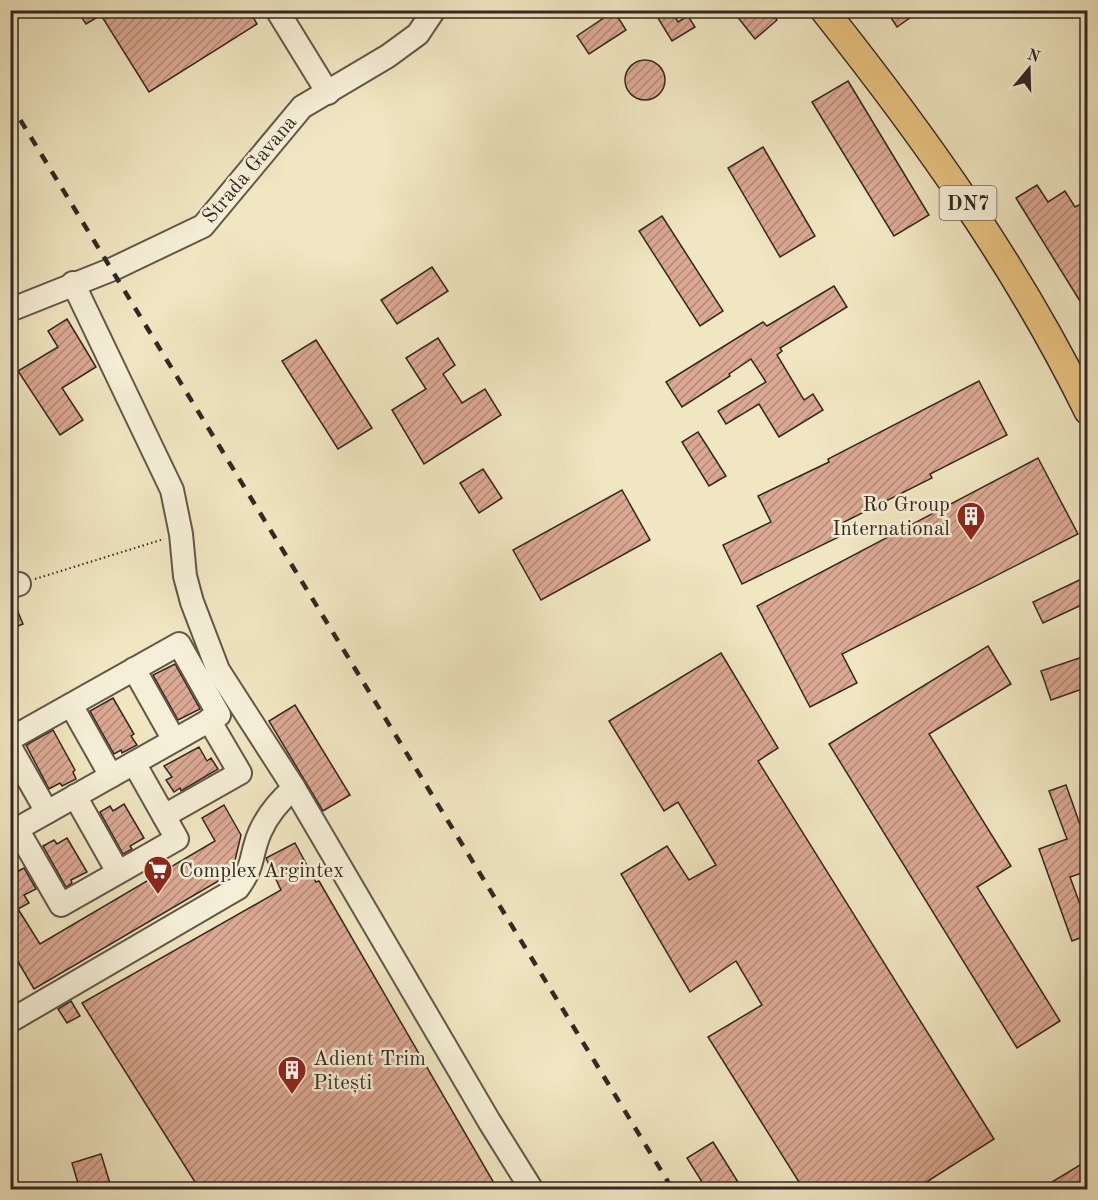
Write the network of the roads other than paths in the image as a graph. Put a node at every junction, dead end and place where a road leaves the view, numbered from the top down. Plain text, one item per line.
1 (277, 10) edge
2 (434, 10) edge
3 (824, 10) edge
4 (328, 93) junction
5 (73, 283) junction
6 (10, 310) edge
7 (1088, 411) edge
8 (134, 669) junction
9 (71, 705) junction
10 (209, 720) junction
11 (10, 739) edge
12 (174, 740) junction
13 (10, 747) edge
14 (134, 763) junction
15 (111, 776) junction
16 (294, 788) junction
17 (75, 796) junction
18 (47, 812) junction
19 (164, 816) junction
20 (14, 831) edge
21 (118, 872) junction
22 (10, 1021) edge
23 (532, 1190) edge

1 - 4 street
2 - 4 street, Strada Gavana
3 - 7 main road, DN7
4 - 5 street, Strada Gavana
5 - 6 street, Strada Gavana
5 - 16 street
8 - 9 street
8 - 10 street
8 - 12 street
9 - 11 street
9 - 15 street
10 - 12 street
10 - 19 street
12 - 14 street
13 - 18 street
14 - 15 street
14 - 19 street
15 - 17 street
16 - 22 street
16 - 23 street
17 - 18 street
17 - 21 street
18 - 20 street
19 - 21 street
20 - 21 street

